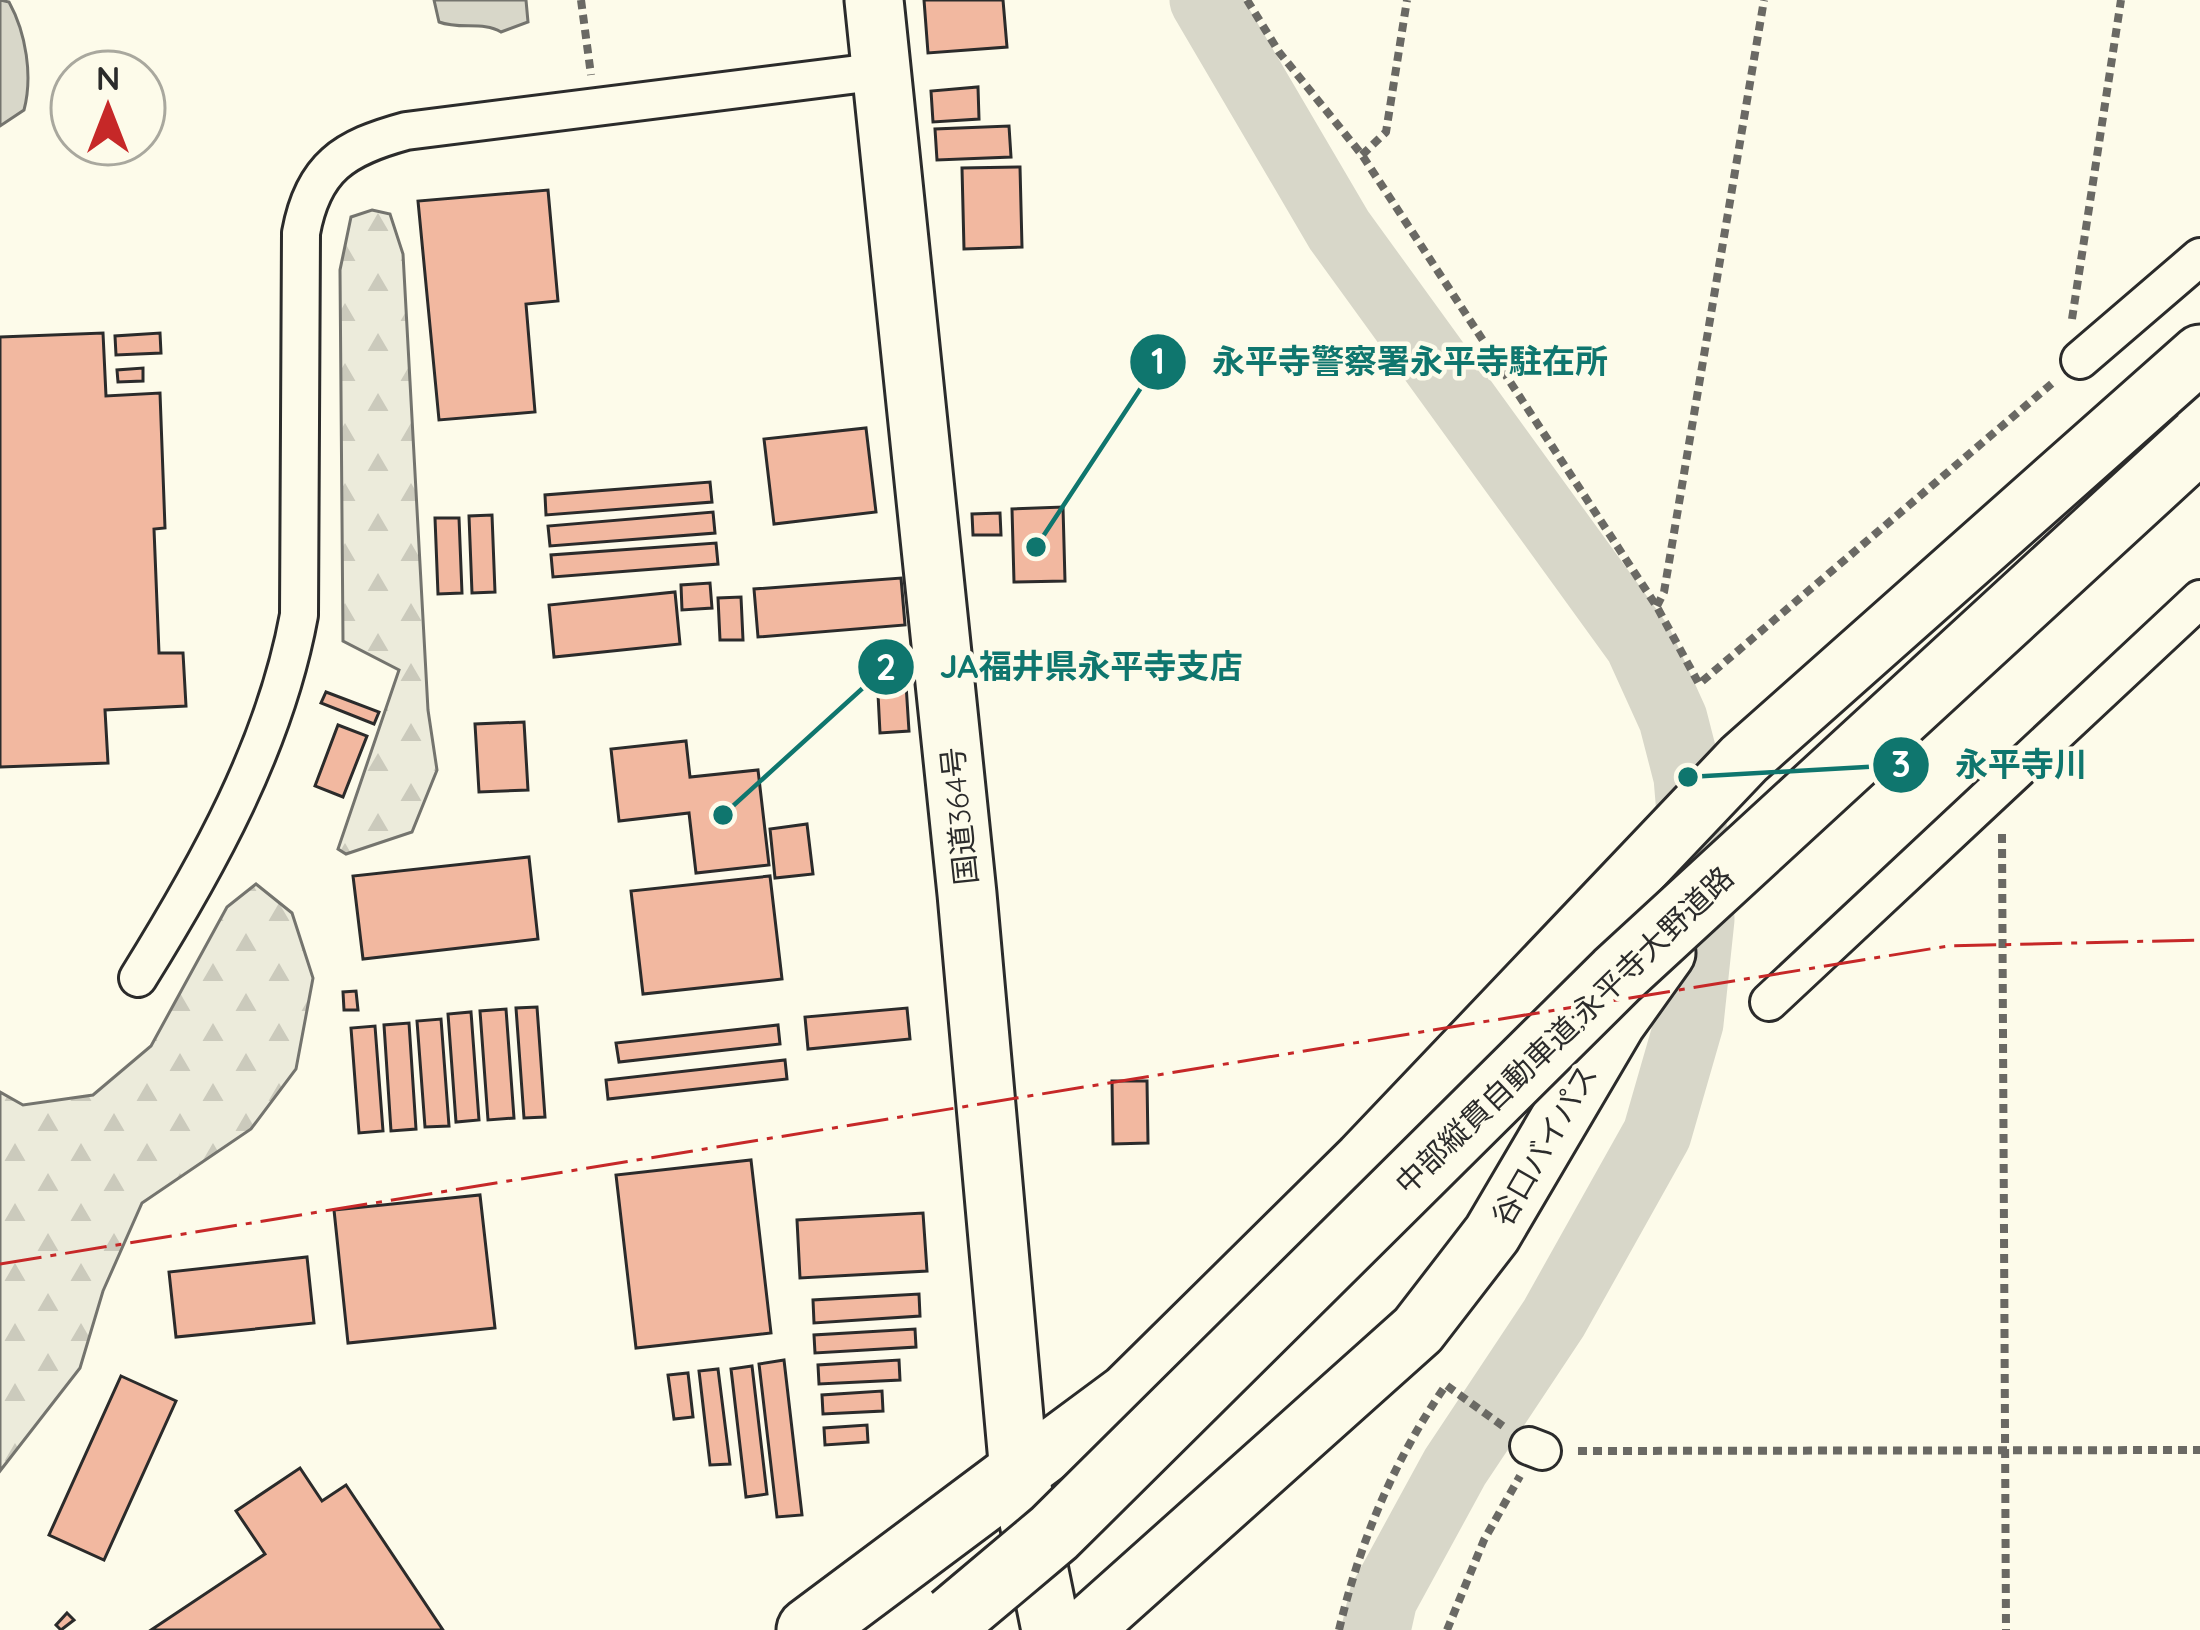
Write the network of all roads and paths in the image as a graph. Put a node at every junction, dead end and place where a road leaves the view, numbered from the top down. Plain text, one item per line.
1 (581, 0) edge
2 (874, 0) edge
3 (1247, 0) edge
4 (1407, 0) edge
5 (1764, 0) edge
6 (2121, 0) edge
7 (882, 71) junction
8 (596, 106) junction
9 (1362, 155) junction
10 (2200, 257) edge
11 (2200, 354) edge
12 (2080, 360) junction
13 (2200, 439) edge
14 (1988, 547) junction
15 (2200, 599) edge
16 (1657, 607) junction
17 (1996, 785) junction
18 (138, 978) dead end
19 (1769, 1002) dead end
20 (1536, 1448) junction
21 (2200, 1450) edge
22 (2006, 1452) junction
23 (1018, 1473) junction
24 (945, 1624) edge
25 (808, 1630) edge
26 (1052, 1630) edge
27 (1083, 1630) edge
28 (1339, 1630) edge
29 (1448, 1630) edge
30 (2006, 1630) edge

1 - 8 path
2 - 7 highway, 国道364号
3 - 9 path
4 - 9 path
5 - 16 path
6 - 12 path
7 - 8 street
7 - 23 highway, 国道364号
8 - 18 street
9 - 16 path
10 - 12 street
11 - 14 highway, 谷口バイパス
12 - 16 path
13 - 24 highway, 中部縦貫自動車道;永平寺大野道路, bridge
14 - 23 highway, 谷口バイパス
14 - 27 highway, 谷口バイパス, bridge
15 - 17 street
17 - 19 street
17 - 22 path
20 - 22 path
20 - 28 path
20 - 29 path
21 - 22 path
22 - 30 path
23 - 25 highway
23 - 26 highway, 国道364号

